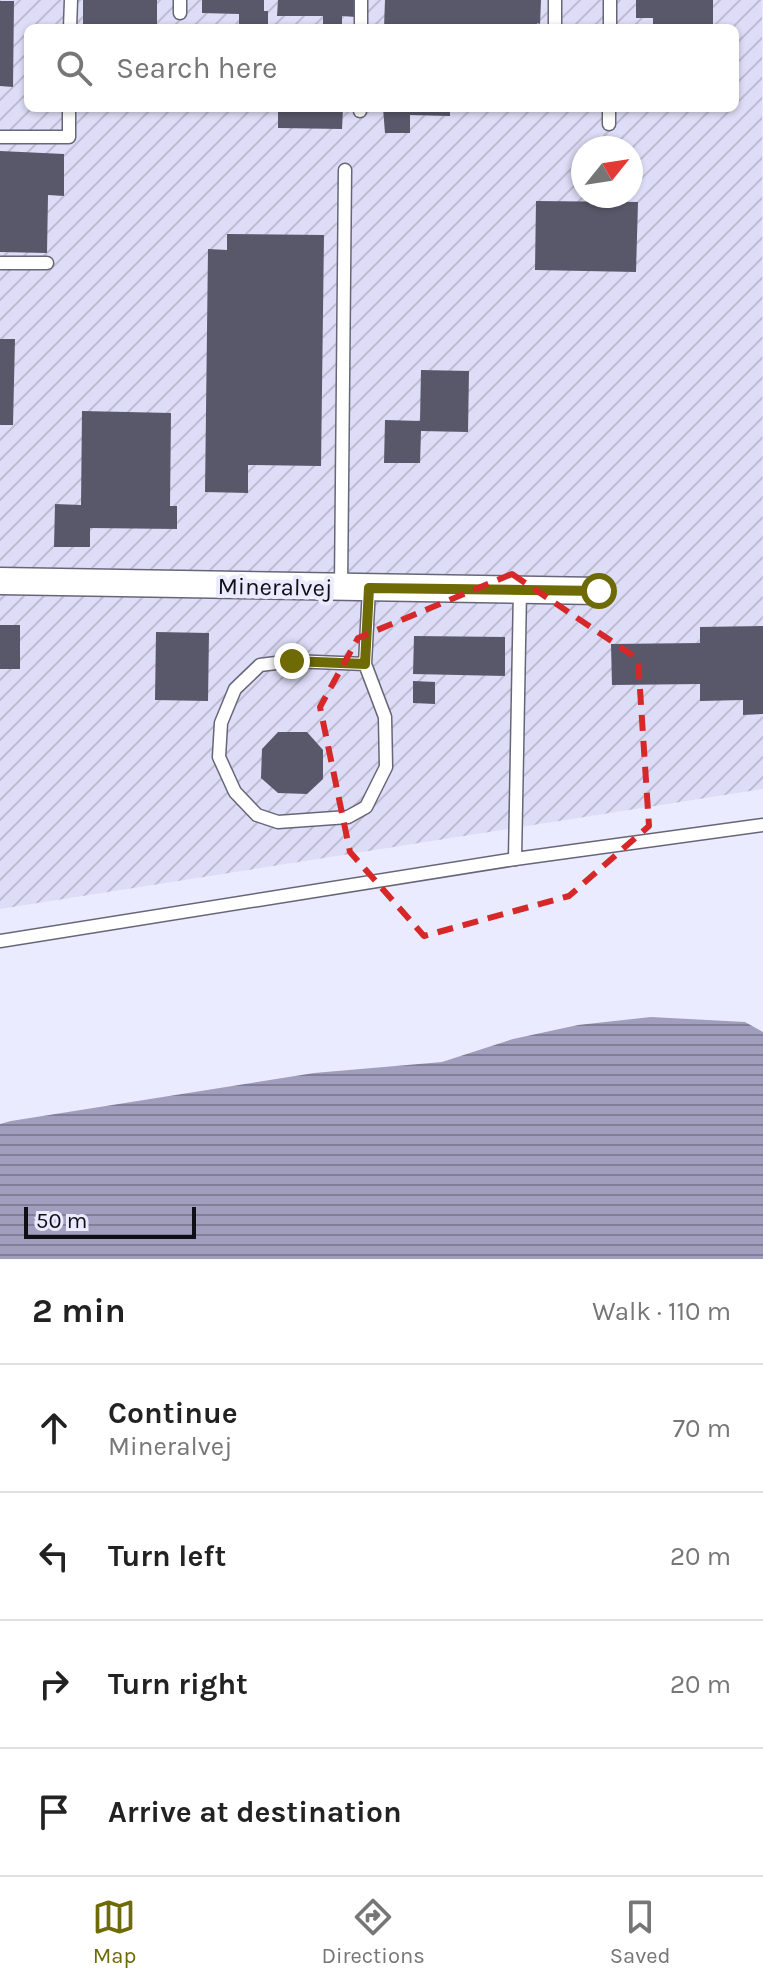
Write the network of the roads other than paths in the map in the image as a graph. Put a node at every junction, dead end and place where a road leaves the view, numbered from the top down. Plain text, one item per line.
1 (71, 0) edge
2 (361, 0) edge
3 (555, 0) edge
4 (610, 0) edge
5 (70, 24) edge
6 (361, 24) edge
7 (555, 24) edge
8 (610, 24) edge
9 (69, 112) edge
10 (609, 112) edge
11 (609, 124) dead end
12 (0, 137) edge
13 (345, 170) dead end
14 (0, 263) edge
15 (47, 263) dead end
16 (0, 581) edge
17 (341, 588) junction
18 (369, 588) junction
19 (520, 590) junction
20 (599, 591) dead end
21 (365, 664) junction
22 (763, 825) edge
23 (515, 859) junction
24 (0, 941) edge

1 - 5 lane
2 - 6 lane
3 - 7 lane
4 - 8 lane
9 - 12 lane
10 - 11 lane
13 - 17 lane
14 - 15 lane
16 - 17 street, Mineralvej
17 - 18 street, Mineralvej
18 - 19 street, Mineralvej
18 - 21 lane
19 - 20 street, Mineralvej
19 - 23 lane
21 - 21 lane
22 - 23 lane
23 - 24 lane

